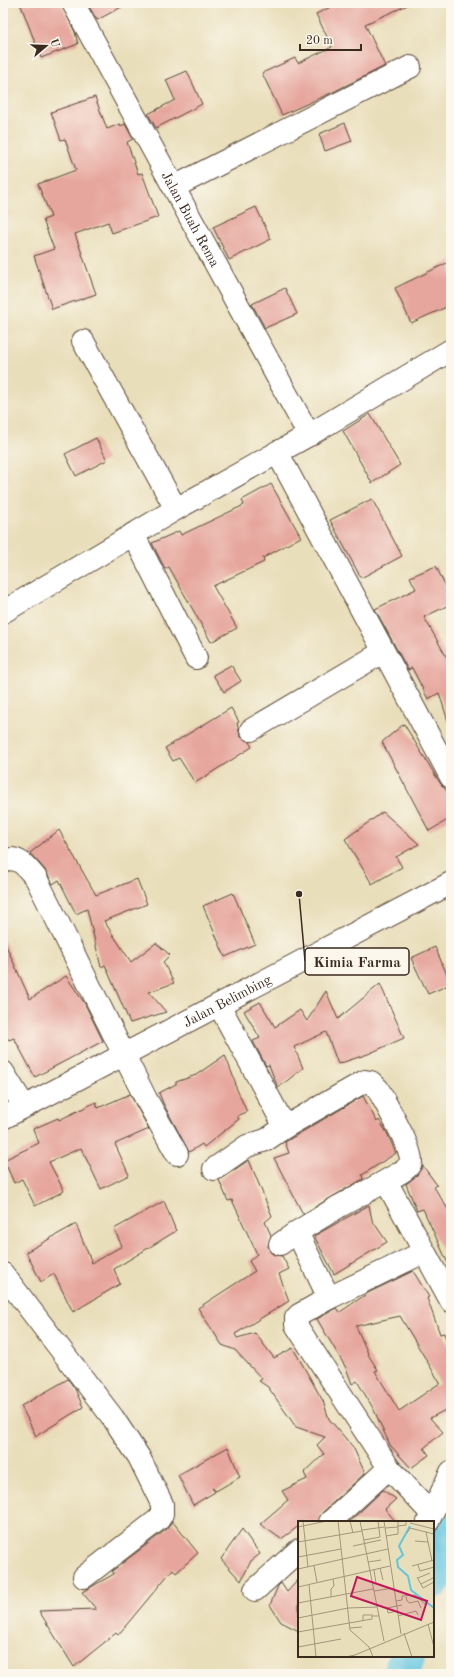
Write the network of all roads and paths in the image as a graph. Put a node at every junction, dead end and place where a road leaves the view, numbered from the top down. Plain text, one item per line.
1 (73, 3) edge
2 (410, 67) dead end
3 (174, 187) junction
4 (83, 341) dead end
5 (451, 350) edge
6 (309, 435) junction
7 (277, 452) junction
8 (176, 509) junction
9 (133, 534) junction
10 (3, 612) edge
11 (383, 652) junction
12 (196, 658) dead end
13 (251, 730) dead end
14 (451, 777) edge
15 (3, 861) edge
16 (451, 882) edge
17 (219, 1005) junction
18 (124, 1054) junction
19 (3, 1072) edge
20 (24, 1106) junction
21 (3, 1118) edge
22 (285, 1127) junction
23 (177, 1154) dead end
24 (214, 1168) dead end
25 (386, 1181) junction
26 (424, 1252) junction
27 (3, 1274) edge
28 (329, 1298) junction
29 (451, 1301) edge
30 (389, 1468) junction
31 (451, 1472) edge
32 (430, 1517) edge
33 (331, 1521) edge
34 (298, 1551) edge
35 (84, 1577) dead end
36 (255, 1590) dead end

1 - 3 street, Jalan Buah Rema
2 - 3 street
3 - 6 street, Jalan Buah Rema
4 - 8 street
5 - 6 street
6 - 7 street
7 - 8 street
7 - 11 street
8 - 9 street
9 - 10 street
9 - 12 street
11 - 13 street
11 - 14 street
15 - 18 street
16 - 17 street, Jalan Belimbing
17 - 18 street, Jalan Belimbing
17 - 22 street
18 - 20 street, Jalan Belimbing
18 - 23 street
19 - 20 street
20 - 21 street, Jalan Belimbing
22 - 24 street
22 - 25 street
25 - 26 street
25 - 28 street
26 - 28 street
26 - 29 street
27 - 35 street
28 - 30 street
30 - 32 street
30 - 33 street
31 - 32 street
34 - 36 street

